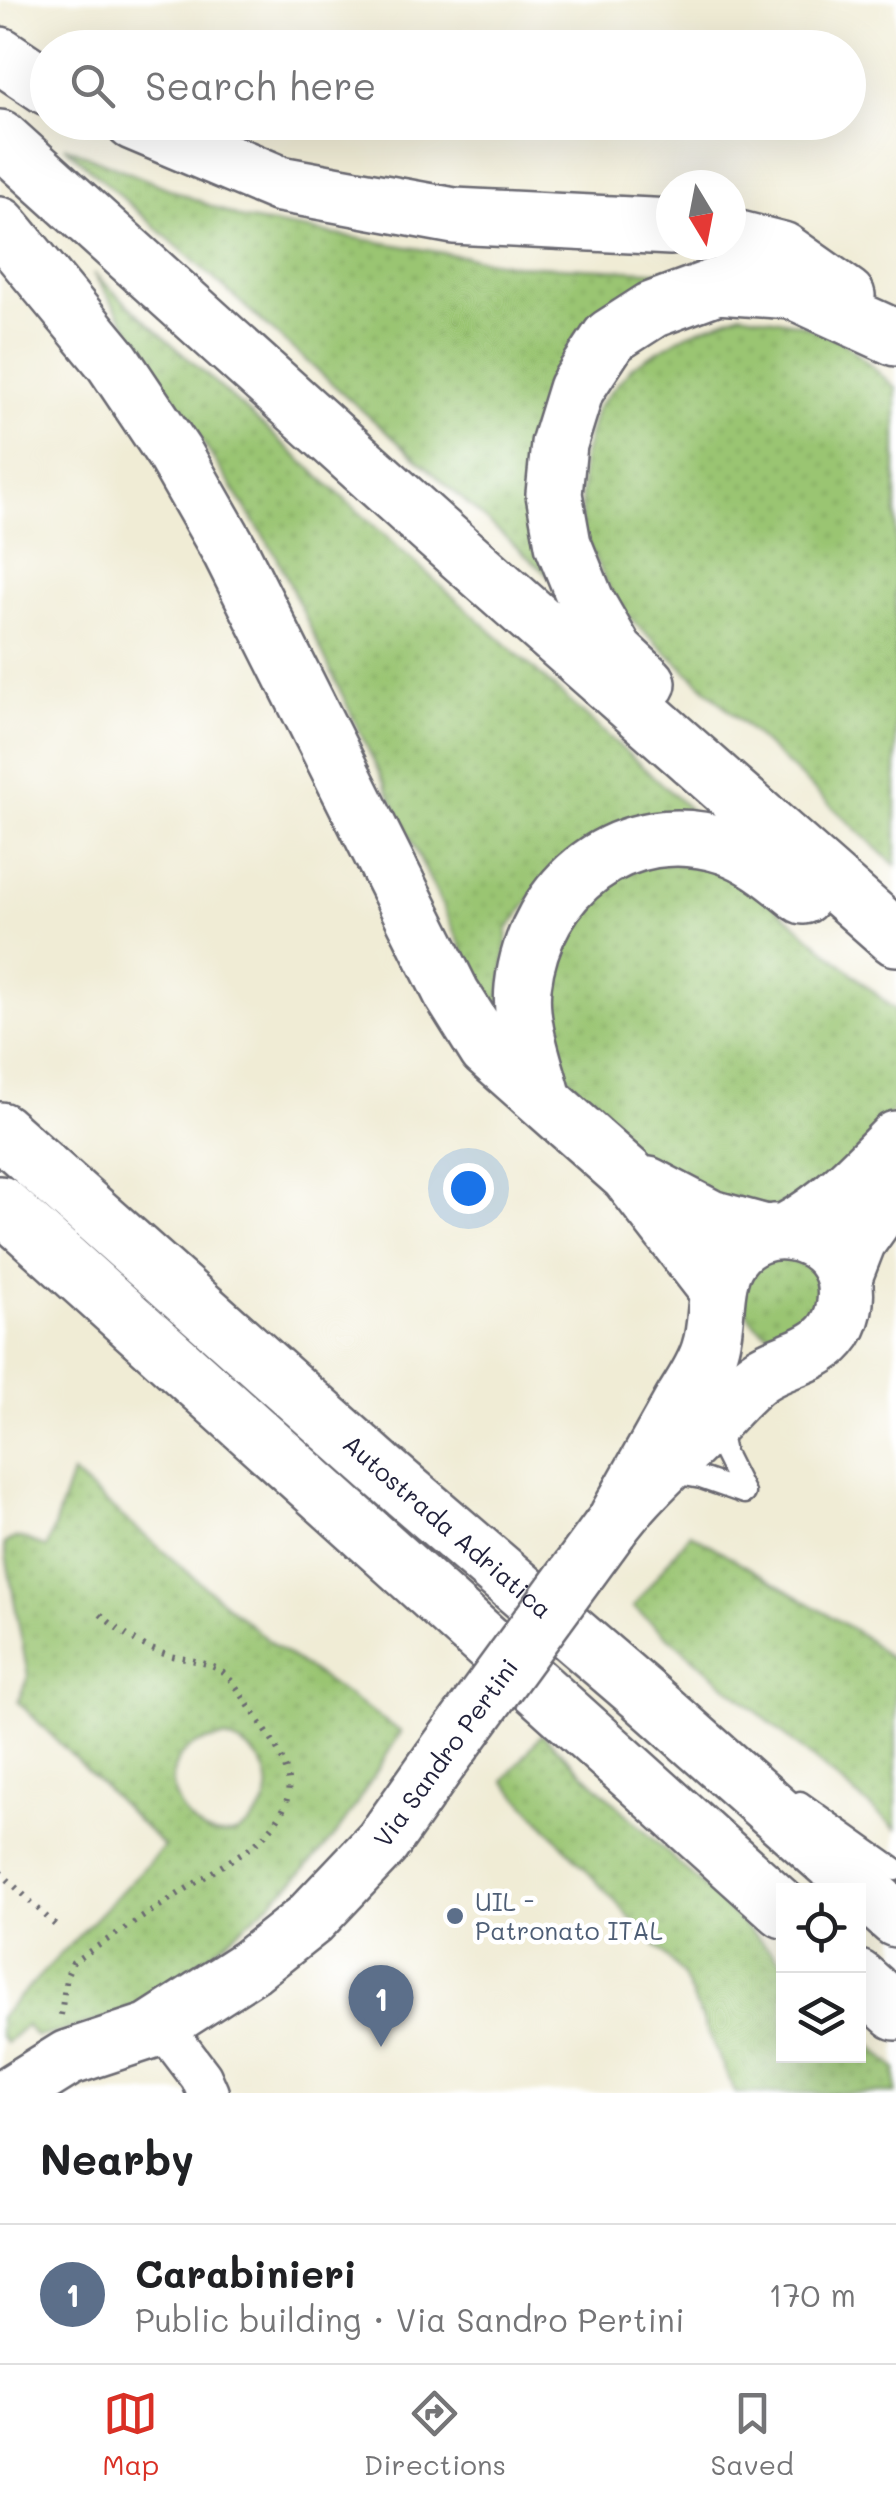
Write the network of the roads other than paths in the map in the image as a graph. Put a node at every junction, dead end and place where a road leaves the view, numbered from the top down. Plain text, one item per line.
1 (0, 56) edge
2 (30, 75) edge
3 (0, 138) edge
4 (176, 140) edge
5 (0, 224) edge
6 (656, 226) edge
7 (746, 241) edge
8 (896, 337) edge
9 (798, 852) junction
10 (896, 938) edge
11 (896, 950) edge
12 (544, 1100) junction
13 (0, 1130) edge
14 (628, 1175) junction
15 (896, 1177) edge
16 (0, 1204) edge
17 (776, 1232) junction
18 (844, 1277) junction
19 (718, 1300) junction
20 (797, 1357) junction
21 (719, 1414) junction
22 (661, 1472) junction
23 (614, 1523) junction
24 (643, 1695) junction
25 (896, 1870) edge
26 (776, 1903) edge
27 (896, 1920) edge
28 (866, 1985) edge
29 (896, 2012) edge
30 (168, 2047) edge
31 (12, 2093) edge
32 (34, 2093) edge
33 (208, 2093) edge

1 - 2 main road
3 - 9 main road
4 - 6 main road
5 - 12 main road
7 - 8 main road
8 - 9 main road
9 - 10 main road
11 - 12 main road
12 - 14 main road
13 - 24 main road, Autostrada Adriatica
14 - 17 main road
14 - 19 main road
15 - 17 main road, Via Sandro Pertini
15 - 18 main road, Via Sandro Pertini
16 - 26 main road
17 - 18 main road
17 - 19 main road, Via Sandro Pertini
18 - 20 main road, Via Sandro Pertini
19 - 20 main road
19 - 23 main road, Via Sandro Pertini
20 - 21 main road, Via Sandro Pertini
21 - 22 main road, Via Sandro Pertini
21 - 22 lane
22 - 23 main road, Via Sandro Pertini
23 - 30 main road, Via Sandro Pertini, bridge
24 - 25 lane
24 - 27 main road, Autostrada Adriatica
28 - 29 main road
30 - 31 main road
30 - 32 main road
30 - 33 street

